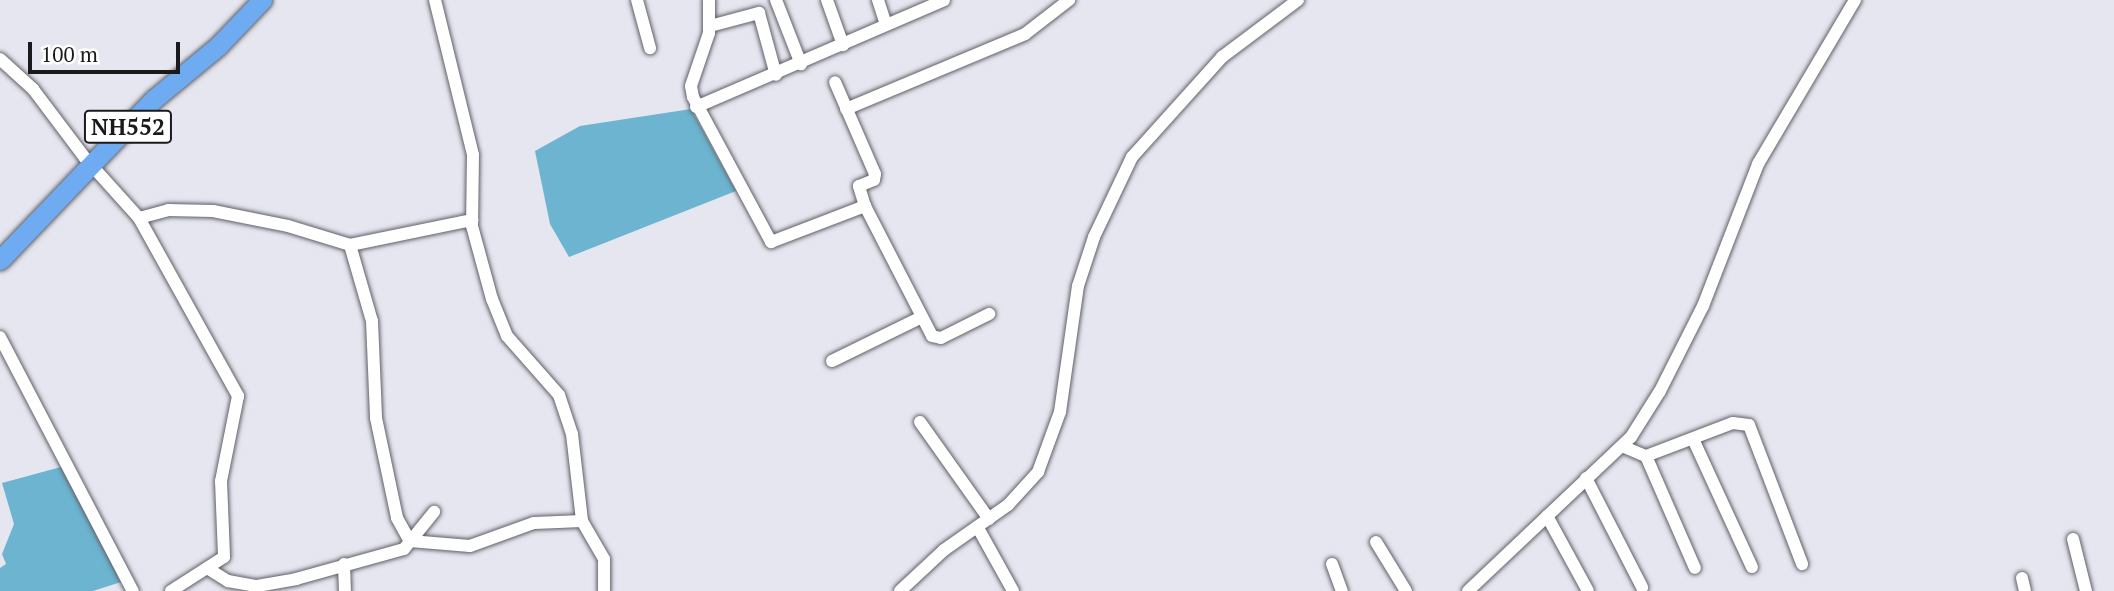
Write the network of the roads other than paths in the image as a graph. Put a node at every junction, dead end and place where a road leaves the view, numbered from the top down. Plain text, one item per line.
1 (248, 0) edge
2 (262, 0) edge
3 (435, 0) edge
4 (637, 0) edge
5 (709, 0) edge
6 (827, 0) edge
7 (878, 0) edge
8 (944, 0) edge
9 (1069, 0) edge
10 (1298, 0) edge
11 (1855, 0) edge
12 (778, 4) edge
13 (759, 13) junction
14 (886, 24) junction
15 (710, 26) junction
16 (843, 45) junction
17 (650, 48) dead end
18 (0, 59) edge
19 (802, 64) junction
20 (776, 75) junction
21 (835, 82) dead end
22 (696, 107) junction
23 (846, 109) junction
24 (89, 162) junction
25 (865, 206) junction
26 (139, 218) junction
27 (472, 220) junction
28 (0, 243) edge
29 (350, 245) junction
30 (0, 260) edge
31 (989, 314) dead end
32 (922, 317) junction
33 (1, 341) edge
34 (832, 361) dead end
35 (920, 422) dead end
36 (1693, 439) junction
37 (1622, 446) junction
38 (1646, 456) junction
39 (1586, 478) junction
40 (434, 512) dead end
41 (1546, 516) junction
42 (989, 519) junction
43 (582, 521) junction
44 (978, 528) junction
45 (2073, 539) dead end
46 (410, 541) junction
47 (1376, 542) dead end
48 (344, 564) junction
49 (1332, 564) dead end
50 (1802, 564) dead end
51 (1752, 567) dead end
52 (1695, 568) dead end
53 (207, 569) junction
54 (2022, 578) dead end
55 (1642, 587) dead end
56 (1477, 589) edge
57 (1586, 590) edge
58 (133, 591) edge
59 (172, 591) edge
60 (345, 591) edge
61 (604, 591) edge
62 (900, 591) edge
63 (1013, 591) edge
64 (1342, 591) edge
65 (1406, 591) edge
66 (2025, 591) edge
67 (2086, 591) edge

1 - 24 highway, NH552
2 - 24 highway, NH552
3 - 27 street
4 - 17 street
5 - 15 street
6 - 16 street
7 - 14 street
8 - 14 street
9 - 23 street
10 - 42 street
11 - 37 street
12 - 13 street
12 - 19 street
13 - 15 street
13 - 20 street
14 - 16 street
15 - 22 street
16 - 19 street
18 - 24 street
19 - 20 street
20 - 22 street
21 - 23 street
22 - 25 street
23 - 25 street
24 - 26 street
24 - 28 highway, NH552
24 - 30 highway, NH552
25 - 32 street
26 - 29 street
26 - 53 street
27 - 29 street
27 - 43 street
29 - 46 street
31 - 32 street
32 - 34 street
33 - 58 street
35 - 42 street
36 - 38 street
36 - 50 street
36 - 51 street
37 - 38 street
37 - 39 street
38 - 52 street
39 - 41 street
39 - 55 street
40 - 46 street
41 - 56 street
41 - 57 street
42 - 44 street
43 - 46 street
43 - 61 street
44 - 62 street
44 - 63 street
45 - 67 street
46 - 48 street
47 - 65 street
48 - 53 street
48 - 60 street
49 - 64 street
53 - 59 street
54 - 66 street

